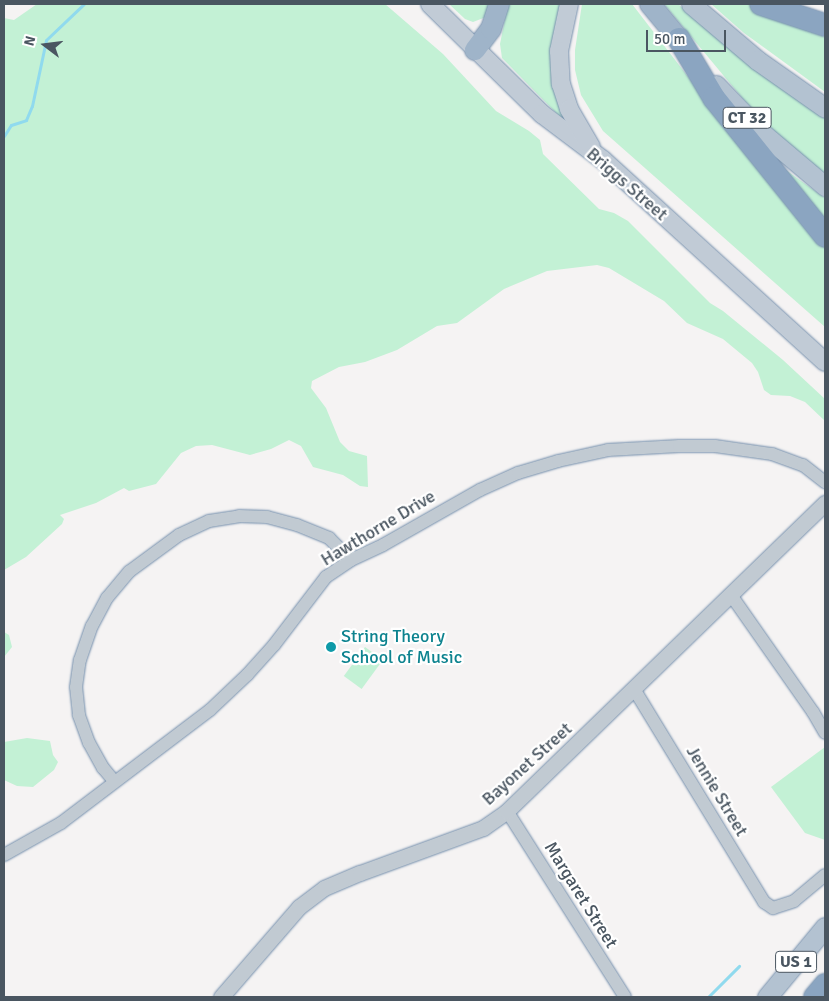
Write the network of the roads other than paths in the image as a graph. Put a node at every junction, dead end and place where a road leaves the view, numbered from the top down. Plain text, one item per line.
1 (430, 4) edge
2 (498, 4) edge
3 (569, 4) edge
4 (650, 4) edge
5 (691, 4) edge
6 (761, 4) edge
7 (791, 4) edge
8 (825, 21) edge
9 (825, 25) edge
10 (679, 39) junction
11 (475, 50) junction
12 (825, 108) edge
13 (597, 156) junction
14 (825, 186) edge
15 (825, 236) edge
16 (825, 362) edge
17 (825, 482) edge
18 (825, 503) edge
19 (351, 560) junction
20 (731, 595) junction
21 (634, 689) junction
22 (825, 733) edge
23 (114, 781) junction
24 (507, 810) junction
25 (4, 855) edge
26 (825, 875) edge
27 (825, 927) edge
28 (825, 985) edge
29 (221, 997) edge
30 (625, 997) edge
31 (767, 997) edge
32 (815, 997) edge

1 - 11 main road, Briggs Street
2 - 11 highway
3 - 13 main road
4 - 10 highway, CT 32
5 - 12 main road
6 - 9 highway
7 - 8 highway
10 - 14 main road, CT 32
10 - 15 highway
11 - 13 main road, Briggs Street
13 - 16 main road, Briggs Street
17 - 19 street, Hawthorne Drive
18 - 20 street, Bayonet Street
19 - 23 street, Hawthorne Drive
19 - 23 street
20 - 21 street, Bayonet Street
20 - 22 street
21 - 24 street, Bayonet Street
21 - 26 street, Jennie Street
23 - 25 street, Hawthorne Drive
24 - 29 street, Bayonet Street
24 - 30 street, Margaret Street
27 - 31 main road, US 1
28 - 32 highway

